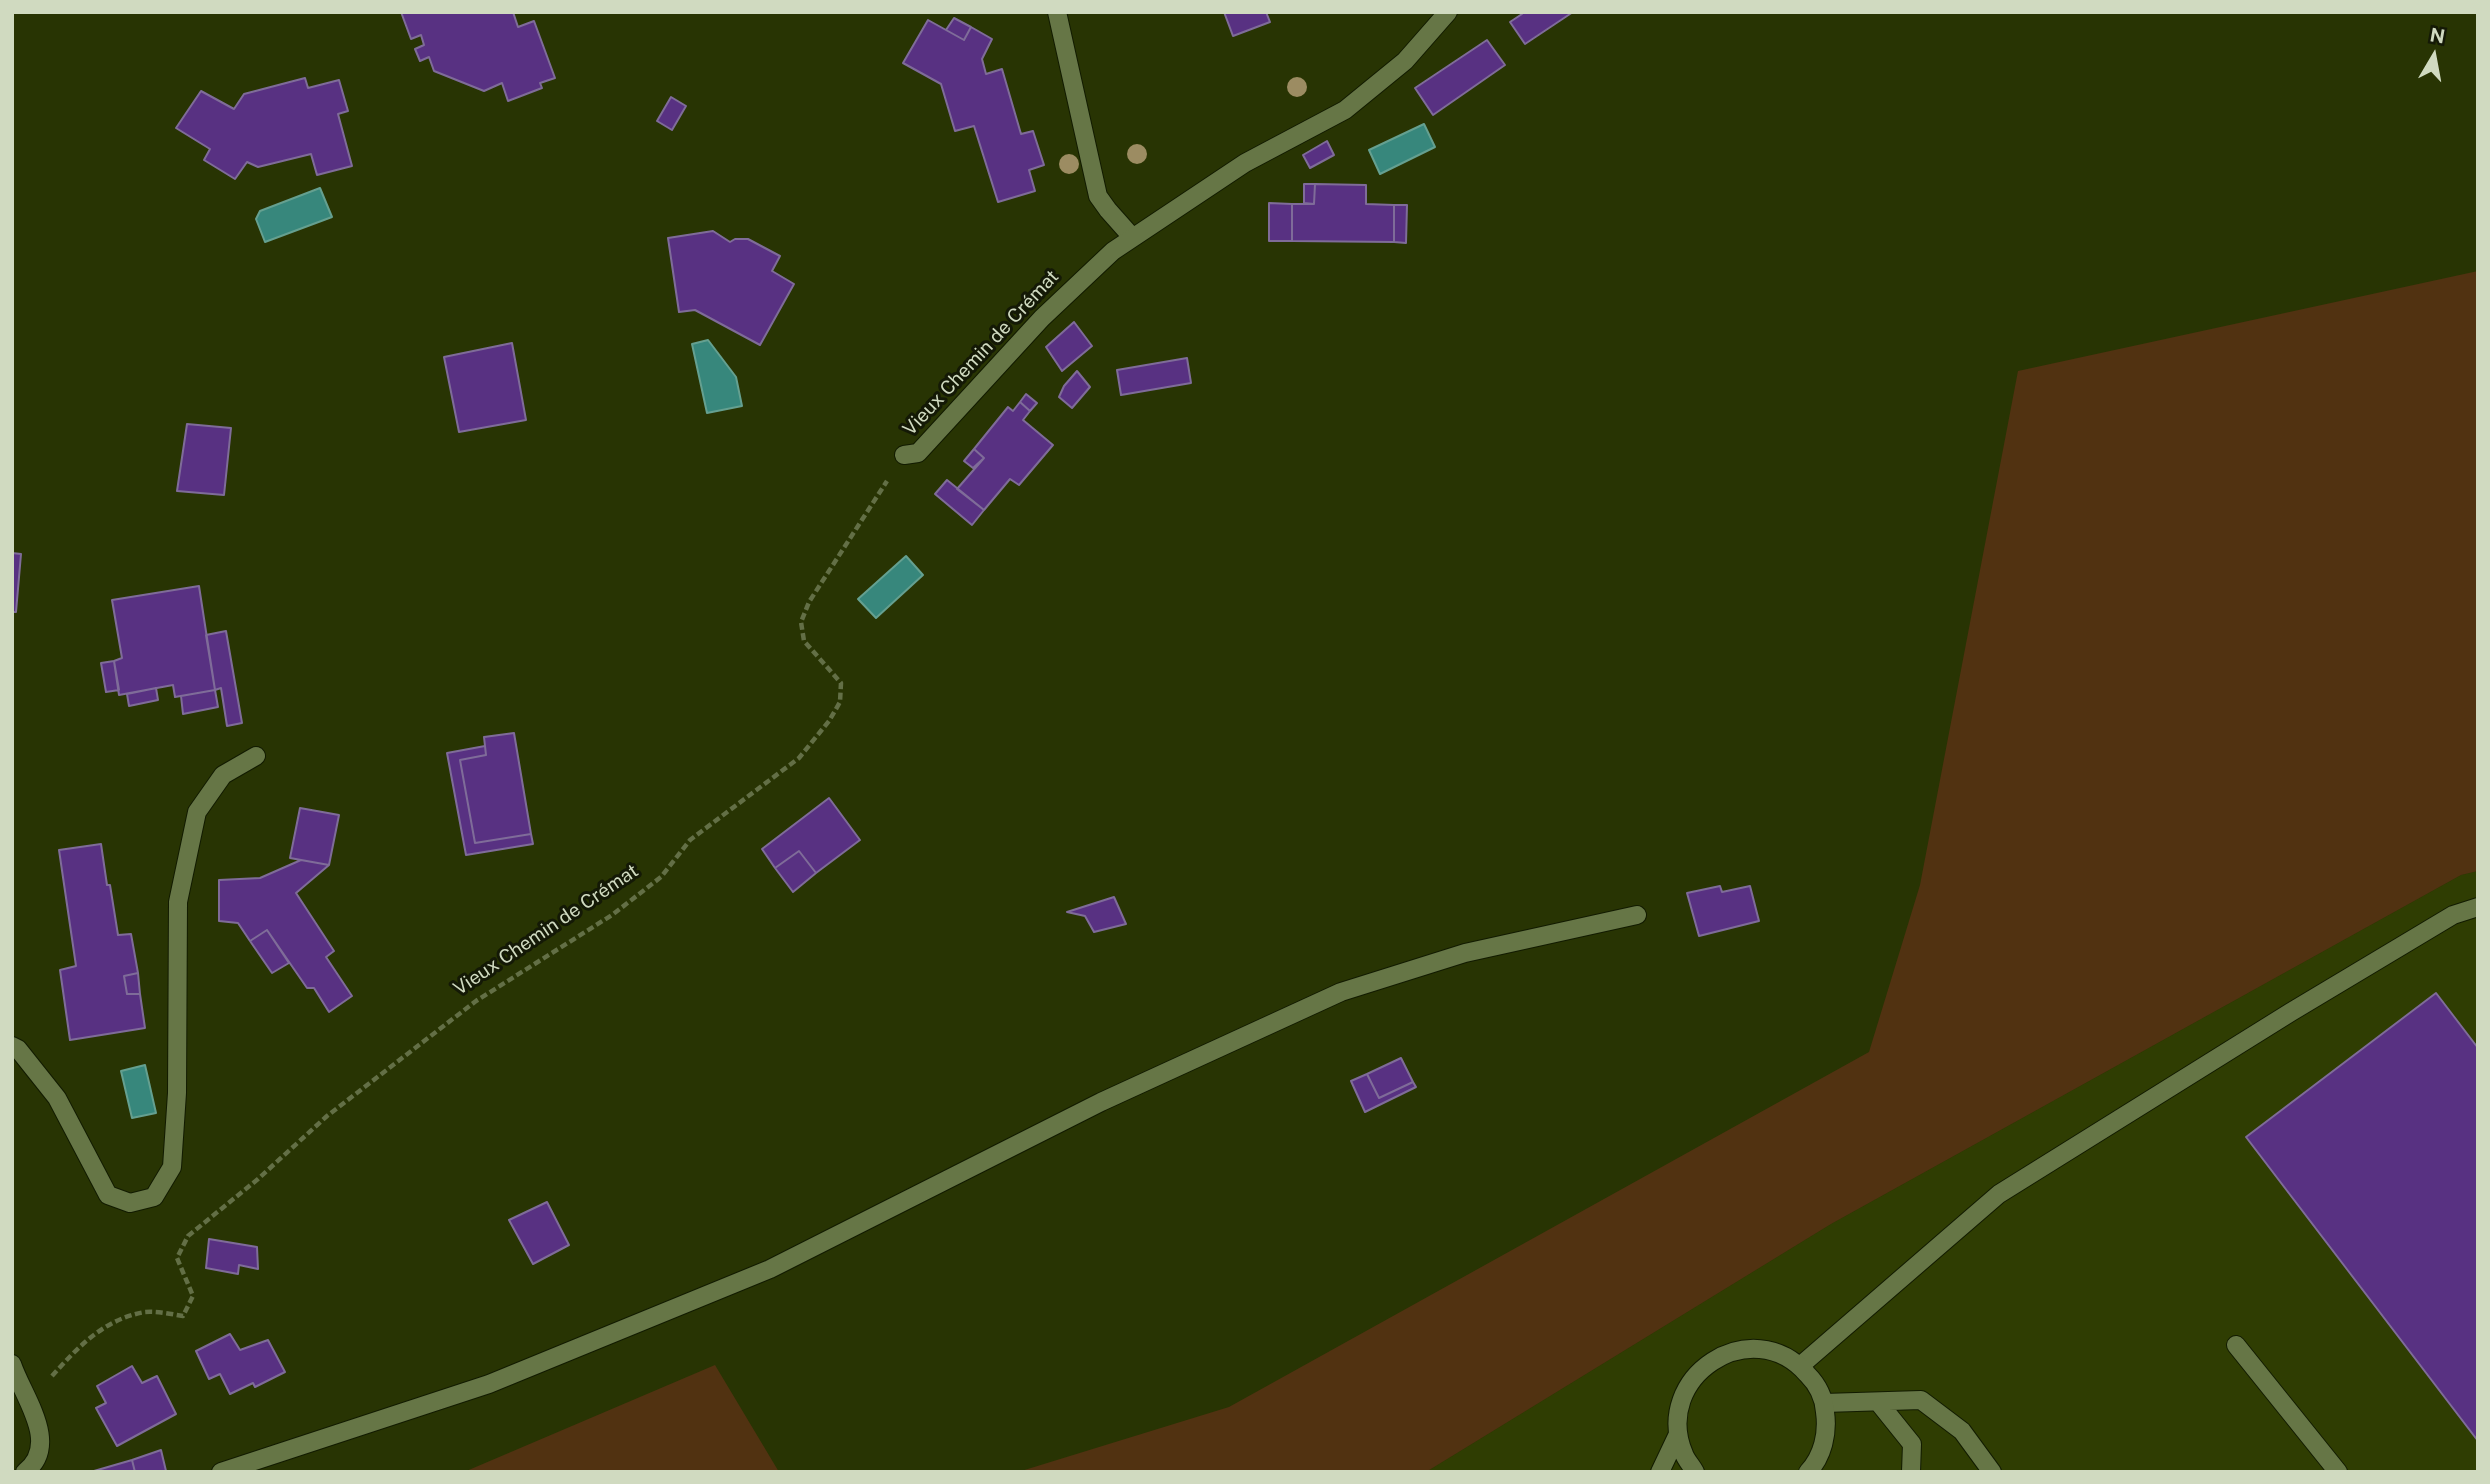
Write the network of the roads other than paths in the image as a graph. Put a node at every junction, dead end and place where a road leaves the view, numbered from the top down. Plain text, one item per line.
1 (1057, 12) edge
2 (1448, 12) edge
3 (1132, 237) junction
4 (904, 455) road end
5 (256, 756) dead end
6 (2478, 907) edge
7 (1637, 915) dead end
8 (12, 1046) edge
9 (2236, 1346) dead end
10 (12, 1364) edge
11 (1800, 1366) junction
12 (1824, 1403) junction
13 (1879, 1403) junction
14 (1678, 1434) junction
15 (25, 1472) edge
16 (221, 1472) edge
17 (1660, 1472) edge
18 (1695, 1472) edge
19 (1808, 1472) edge
20 (1911, 1472) edge
21 (1992, 1472) edge
22 (2338, 1472) edge

1 - 3 street
2 - 3 street, Vieux Chemin de Crémat
3 - 4 street, Vieux Chemin de Crémat
5 - 8 street
6 - 11 street
7 - 16 street
9 - 22 street
10 - 15 street
11 - 12 street
11 - 14 street
12 - 13 street
12 - 19 street
13 - 20 street
13 - 21 street
14 - 17 street
14 - 18 street

